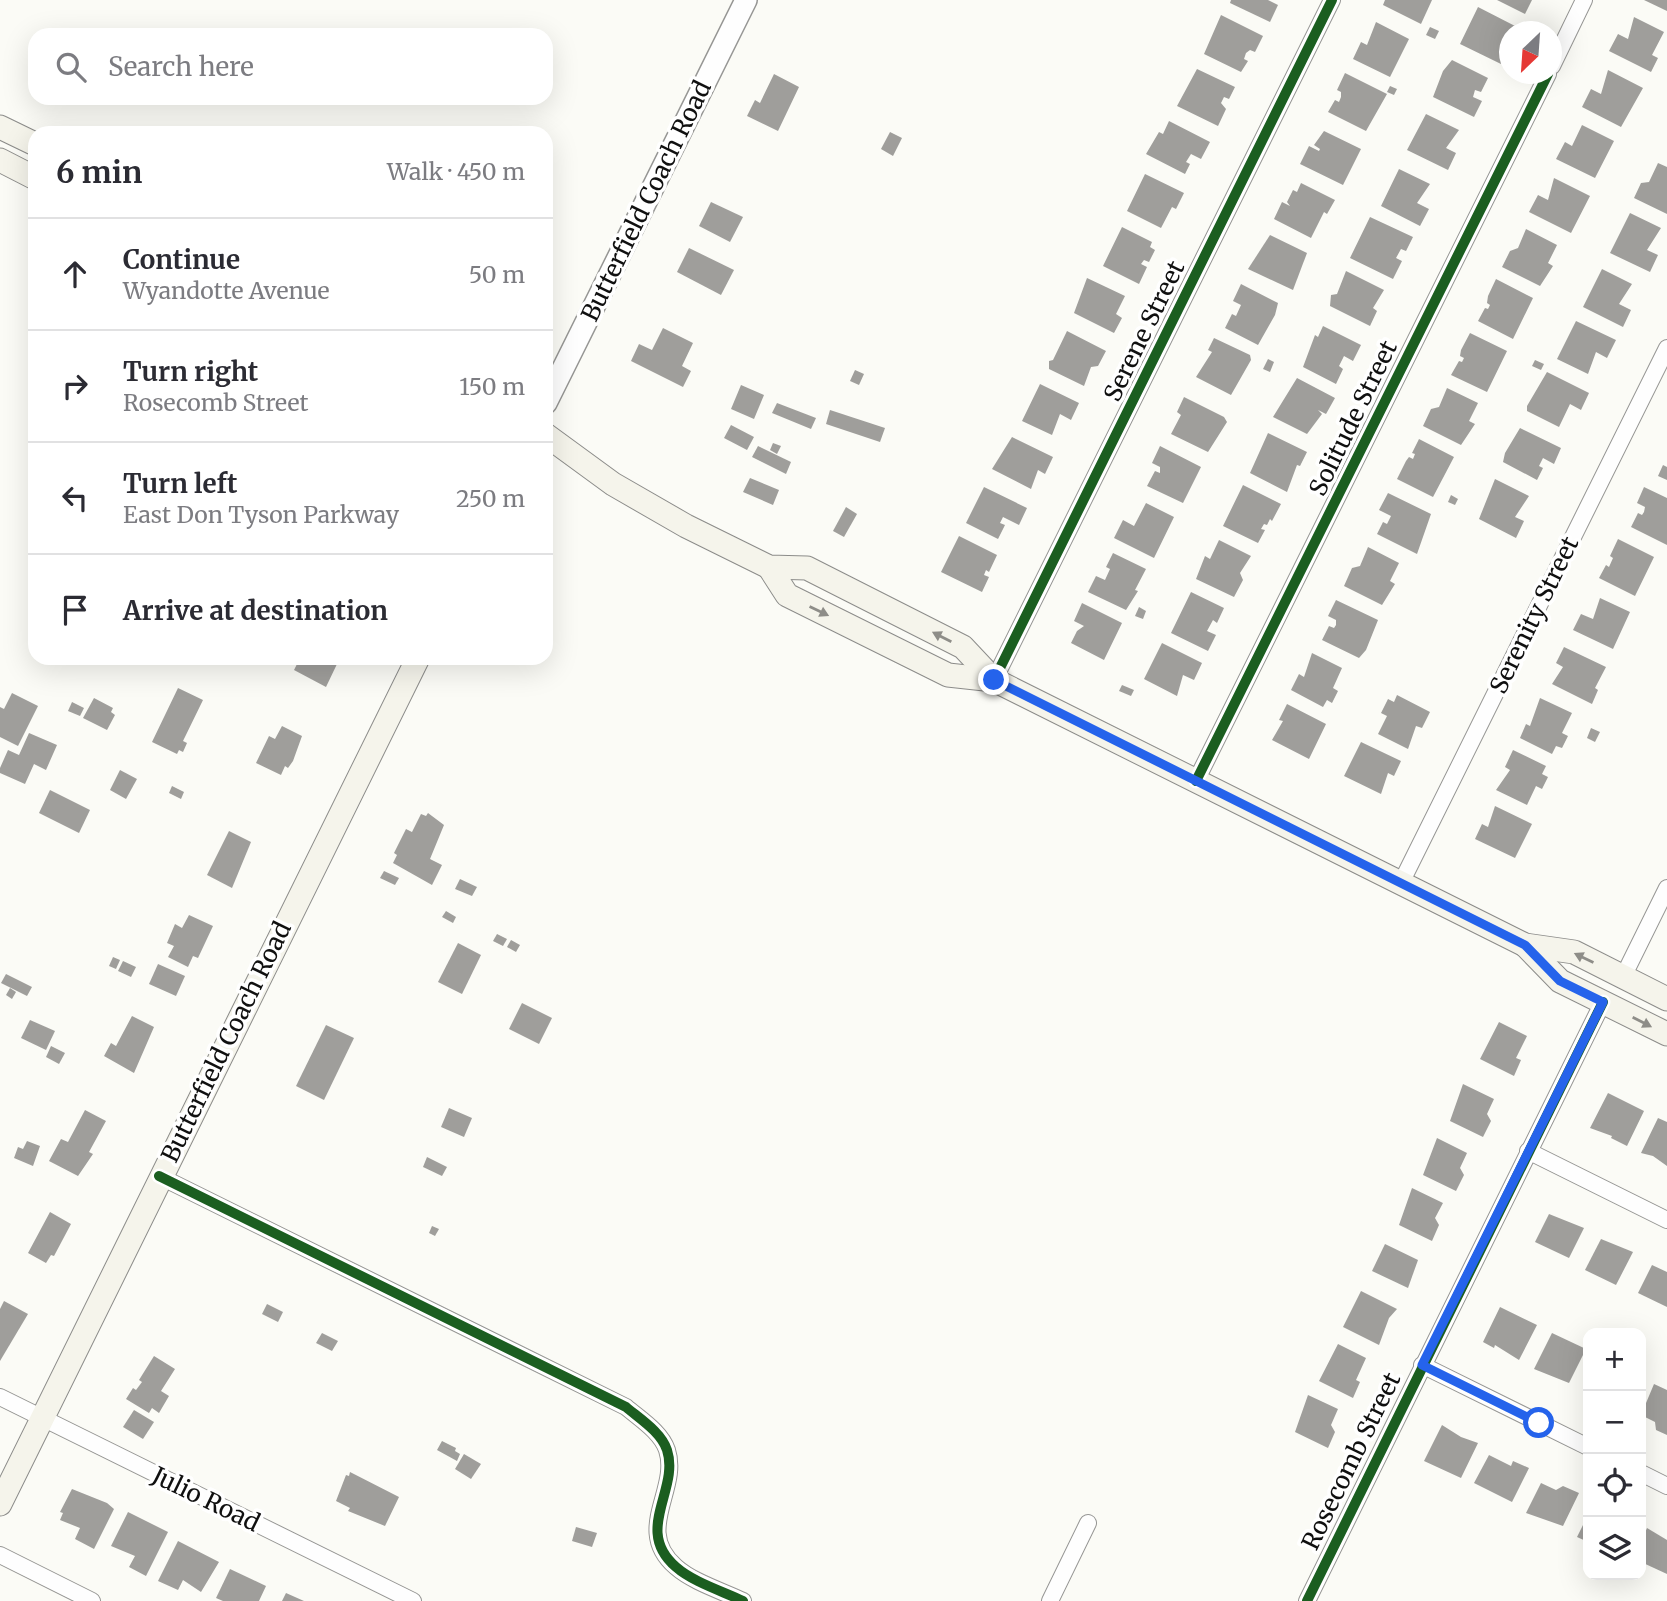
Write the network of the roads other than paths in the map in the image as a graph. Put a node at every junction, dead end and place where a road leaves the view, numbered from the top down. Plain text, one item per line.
1 (747, 0) edge
2 (1332, 0) edge
3 (1584, 0) edge
4 (1562, 45) edge
5 (1543, 84) edge
6 (0, 127) edge
7 (28, 141) edge
8 (0, 160) edge
9 (28, 174) edge
10 (1667, 348) edge
11 (553, 389) edge
12 (553, 440) edge
13 (769, 567) junction
14 (415, 665) edge
15 (994, 680) junction
16 (1196, 780) junction
17 (1401, 883) junction
18 (1667, 888) edge
19 (1525, 945) junction
20 (1623, 977) junction
21 (1667, 999) edge
22 (1603, 1002) junction
23 (1667, 1034) edge
24 (1528, 1151) junction
25 (159, 1177) junction
26 (1667, 1220) edge
27 (1422, 1365) junction
28 (0, 1397) edge
29 (43, 1418) junction
30 (1583, 1445) edge
31 (1646, 1476) edge
32 (1667, 1486) edge
33 (0, 1504) edge
34 (1088, 1523) dead end
35 (0, 1555) edge
36 (92, 1601) edge
37 (413, 1601) edge
38 (743, 1601) edge
39 (1050, 1601) edge
40 (1307, 1601) edge

1 - 11 street, Butterfield Coach Road
2 - 15 street, Serene Street
3 - 4 street
5 - 16 street, Solitude Street
6 - 7 main road
8 - 9 main road
10 - 17 street, Serenity Street
12 - 13 main road
15 -> 13 main road
13 -> 15 main road
14 - 25 main road, Butterfield Coach Road
15 - 16 main road
16 - 17 main road
17 - 19 main road
18 - 20 street
20 -> 19 main road
19 - 22 main road
20 - 21 main road
22 -> 23 main road
22 - 24 street, Rosecomb Street
24 - 26 street
24 - 27 street, Rosecomb Street
25 - 29 main road, Butterfield Coach Road
25 - 38 street
27 - 30 street
27 - 40 street, Rosecomb Street
28 - 29 street, Julio Road
29 - 33 main road, Butterfield Coach Road
29 - 37 street, Julio Road
31 - 32 street
34 - 39 street
35 - 36 street

